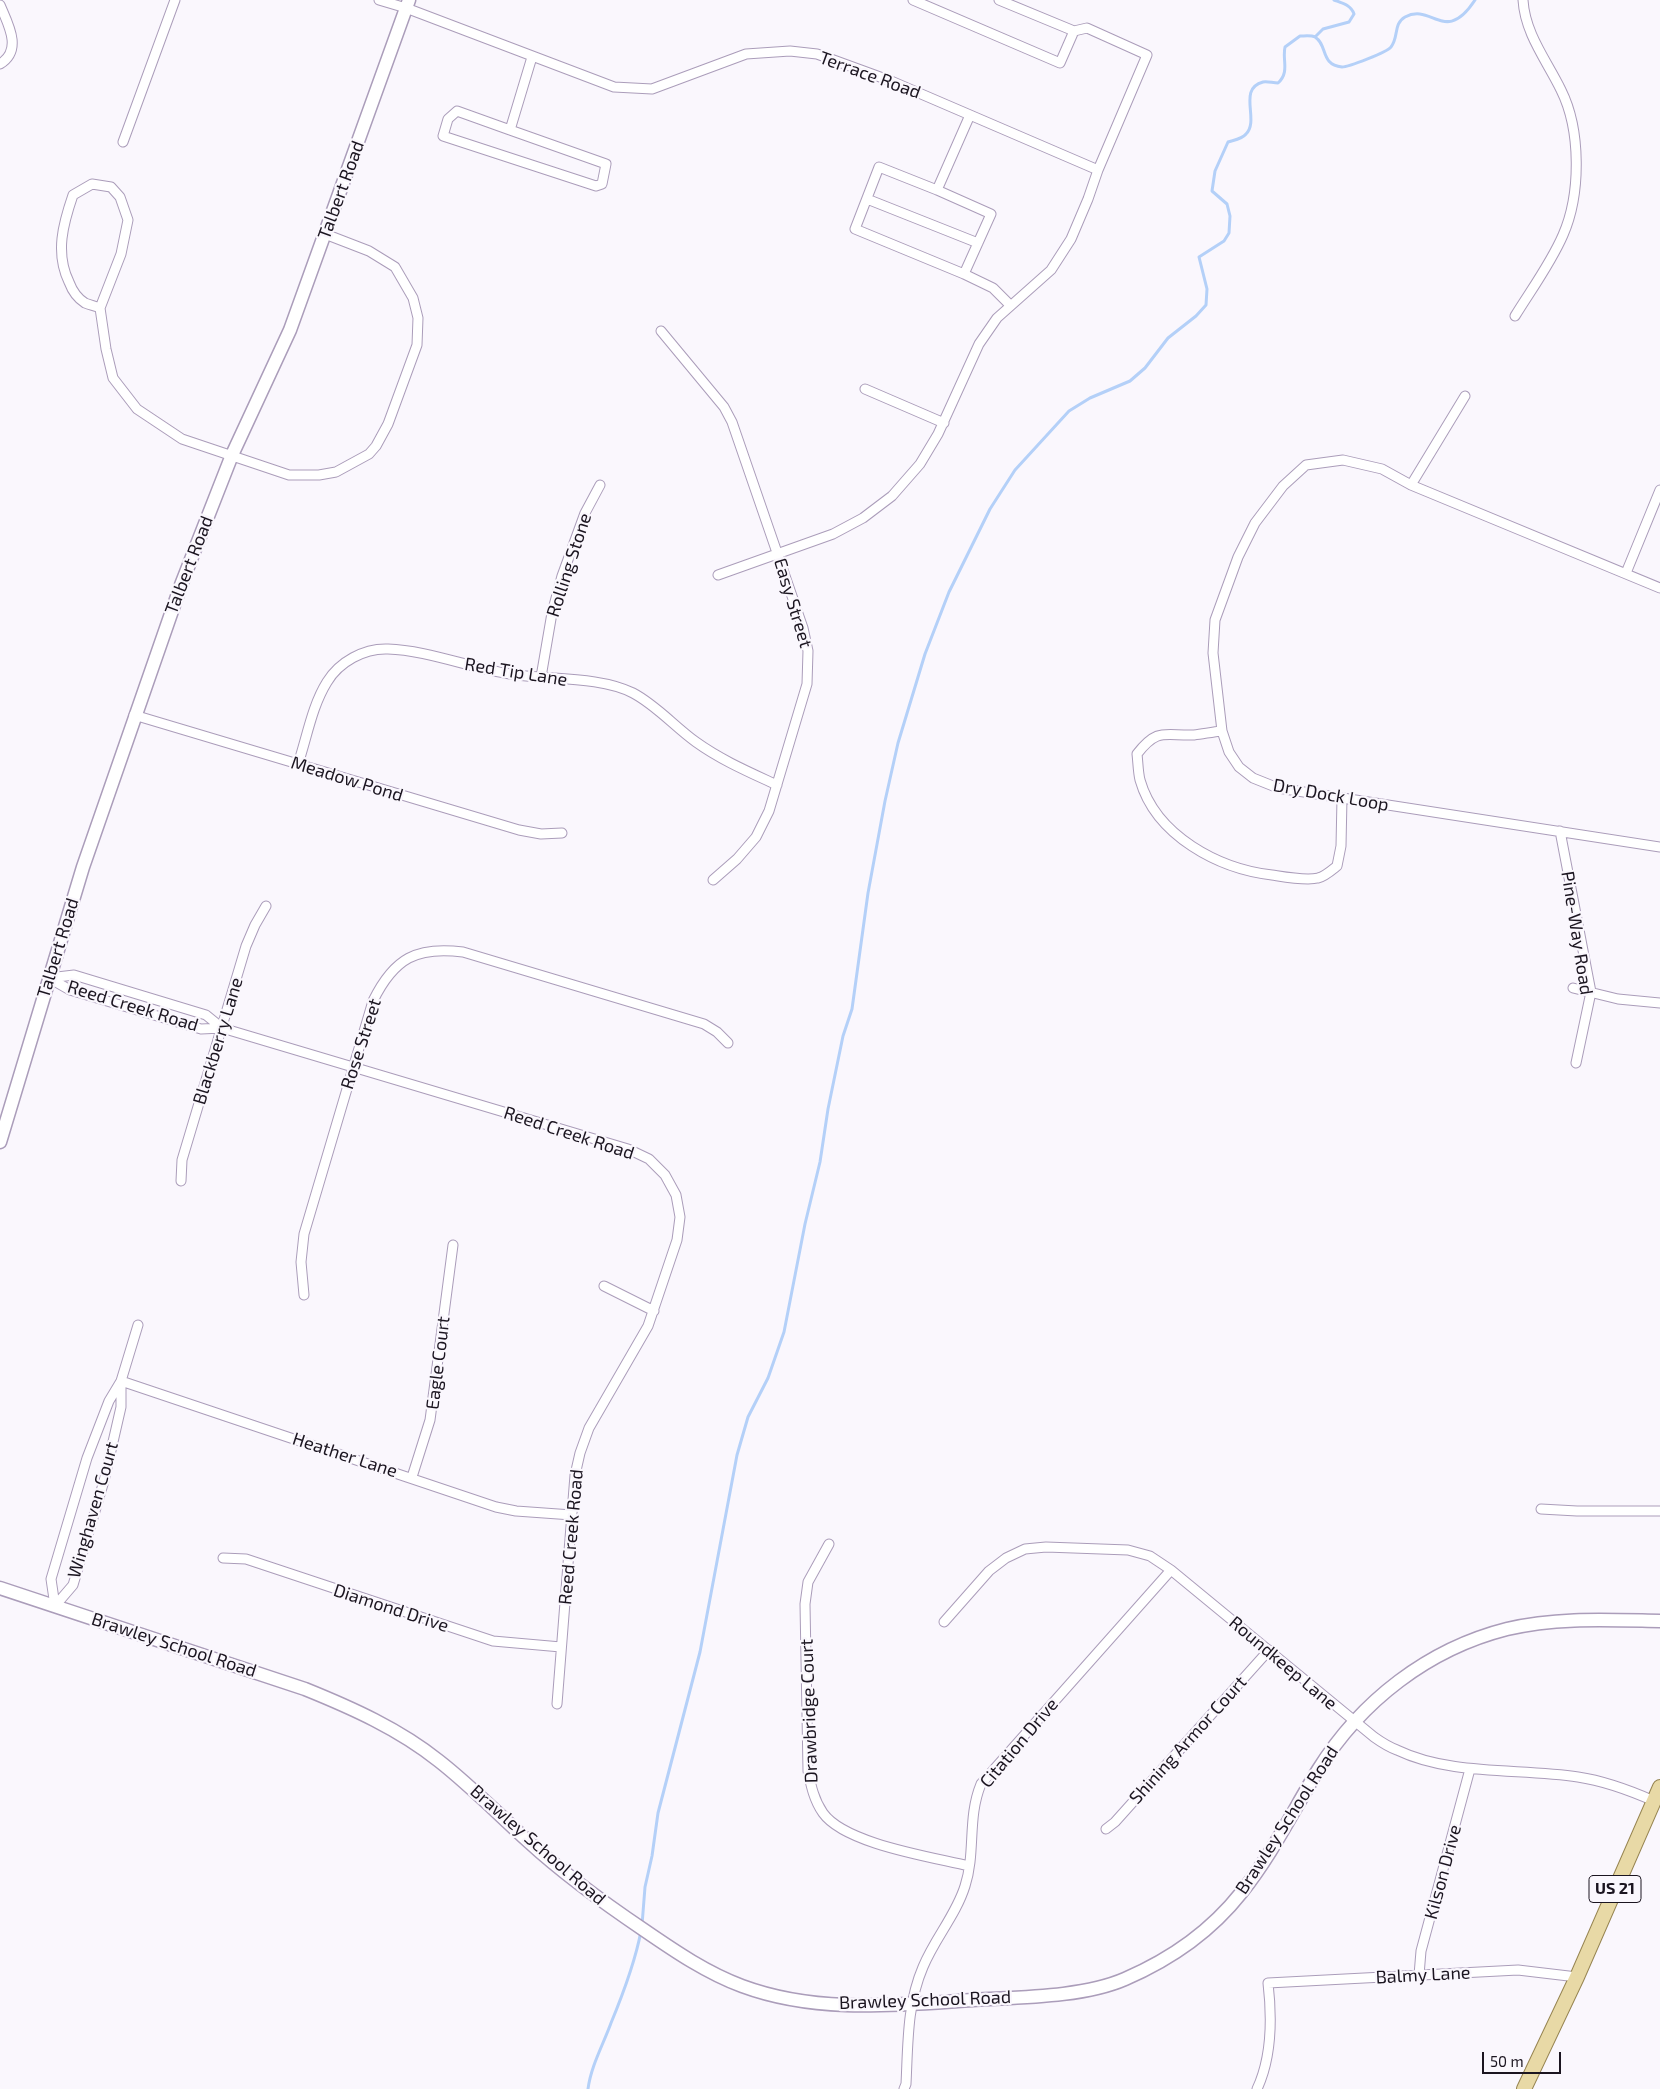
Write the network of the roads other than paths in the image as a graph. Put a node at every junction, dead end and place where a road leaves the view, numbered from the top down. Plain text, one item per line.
1 (175, 0) edge
2 (379, 0) edge
3 (913, 0) edge
4 (999, 0) edge
5 (1523, 0) edge
6 (408, 4) edge
7 (0, 6) edge
8 (1074, 30) junction
9 (532, 57) junction
10 (0, 64) edge
11 (970, 115) junction
12 (510, 130) junction
13 (123, 142) dead end
14 (1098, 170) junction
15 (937, 190) junction
16 (867, 199) junction
17 (325, 234) junction
18 (978, 243) junction
19 (964, 274) junction
20 (1010, 305) junction
21 (100, 308) junction
22 (1515, 316) dead end
23 (661, 332) dead end
24 (865, 389) dead end
25 (1465, 396) dead end
26 (944, 423) junction
27 (232, 455) junction
28 (600, 485) dead end
29 (1411, 485) junction
30 (1660, 490) edge
31 (778, 554) junction
32 (1626, 573) junction
33 (718, 575) dead end
34 (1660, 588) edge
35 (541, 678) junction
36 (134, 715) junction
37 (1222, 731) junction
38 (298, 764) junction
39 (776, 784) junction
40 (1342, 798) junction
41 (1560, 831) junction
42 (562, 833) dead end
43 (1660, 847) edge
44 (714, 880) dead end
45 (266, 906) dead end
46 (49, 978) junction
47 (1574, 988) dead end
48 (1591, 992) junction
49 (1660, 1003) edge
50 (222, 1028) junction
51 (728, 1043) dead end
52 (1576, 1064) dead end
53 (354, 1067) junction
54 (0, 1142) edge
55 (181, 1181) dead end
56 (453, 1246) dead end
57 (604, 1286) dead end
58 (304, 1296) dead end
59 (654, 1310) junction
60 (138, 1325) dead end
61 (121, 1381) junction
62 (412, 1477) junction
63 (1541, 1509) dead end
64 (1660, 1511) edge
65 (572, 1515) junction
66 (828, 1544) dead end
67 (222, 1558) dead end
68 (1171, 1570) junction
69 (0, 1588) edge
70 (55, 1606) junction
71 (1660, 1621) edge
72 (944, 1622) dead end
73 (561, 1647) junction
74 (1269, 1650) junction
75 (557, 1704) dead end
76 (1354, 1722) junction
77 (1470, 1769) junction
78 (1660, 1787) edge
79 (1654, 1801) junction
80 (1106, 1829) dead end
81 (969, 1866) junction
82 (1419, 1975) junction
83 (1577, 1977) junction
84 (911, 2004) junction
85 (904, 2089) edge
86 (1257, 2089) edge
87 (1524, 2089) edge

1 - 13 street
2 - 6 street, Terrace Road
3 - 8 street
4 - 8 street
5 - 22 street
6 - 9 street, Terrace Road
6 - 17 main road, Talbert Road
7 - 10 street
8 - 14 street
9 - 11 street, Terrace Road
9 - 12 street
11 - 14 street, Terrace Road
11 - 15 street
12 - 12 street
14 - 20 street
15 - 16 street
15 - 18 street
16 - 18 street
16 - 19 street
17 - 27 main road, Talbert Road
17 - 27 street
18 - 19 street
19 - 20 street
20 - 26 street
21 - 21 street
21 - 27 street
23 - 31 street, Easy Street
24 - 26 street
25 - 29 street
26 - 31 street
27 - 36 main road, Talbert Road
28 - 35 street, Rolling Stone
29 - 32 street, Dry Dock Loop
29 - 37 street, Dry Dock Loop
30 - 32 street
31 - 33 street
31 - 39 street, Easy Street
32 - 34 street, Dry Dock Loop
35 - 38 street, Red Tip Lane
35 - 39 street, Red Tip Lane
36 - 38 street, Meadow Pond
36 - 46 main road, Talbert Road
37 - 40 street, Dry Dock Loop
37 - 40 street
38 - 42 street, Meadow Pond
39 - 44 street, Easy Street
40 - 41 street, Dry Dock Loop
41 - 43 street, Dry Dock Loop
41 - 48 street, Pine-Way Road
45 - 50 street, Blackberry Lane
46 - 50 street, Reed Creek Road
46 - 50 street, Reed Creek Road
46 - 54 main road, Talbert Road
47 - 48 street
48 - 49 street
48 - 52 street, Pine-Way Road
50 - 53 street, Reed Creek Road
50 - 55 street, Blackberry Lane
51 - 53 street, Rose Street
53 - 58 street, Rose Street
53 - 59 street, Reed Creek Road
56 - 62 street, Eagle Court
57 - 59 street
59 - 65 street, Reed Creek Road
60 - 61 street, Winghaven Court
61 - 62 street, Heather Lane
61 - 70 street, Winghaven Court
61 - 70 street, Winghaven Court
62 - 65 street, Heather Lane
63 - 64 street
65 - 73 street, Reed Creek Road
66 - 81 street, Drawbridge Court
67 - 73 street, Diamond Drive
68 - 72 street, Roundkeep Lane
68 - 74 street, Roundkeep Lane
68 - 81 street, Citation Drive
69 - 70 main road, Brawley School Road
70 - 84 main road, Brawley School Road
71 - 76 main road, Brawley School Road
73 - 75 street, Reed Creek Road
74 - 76 street, Roundkeep Lane
74 - 80 street, Shining Armor Court
76 - 77 street, Roundkeep Lane
76 - 84 main road, Brawley School Road
77 - 79 street, Roundkeep Lane
77 - 82 street, Kilson Drive
78 - 79 main road, US 21
79 - 83 main road, US 21
81 - 84 street, Citation Drive
82 - 83 street, Balmy Lane
82 - 86 street, Balmy Lane
83 - 87 main road, US 21
84 - 85 street, Citation Drive

